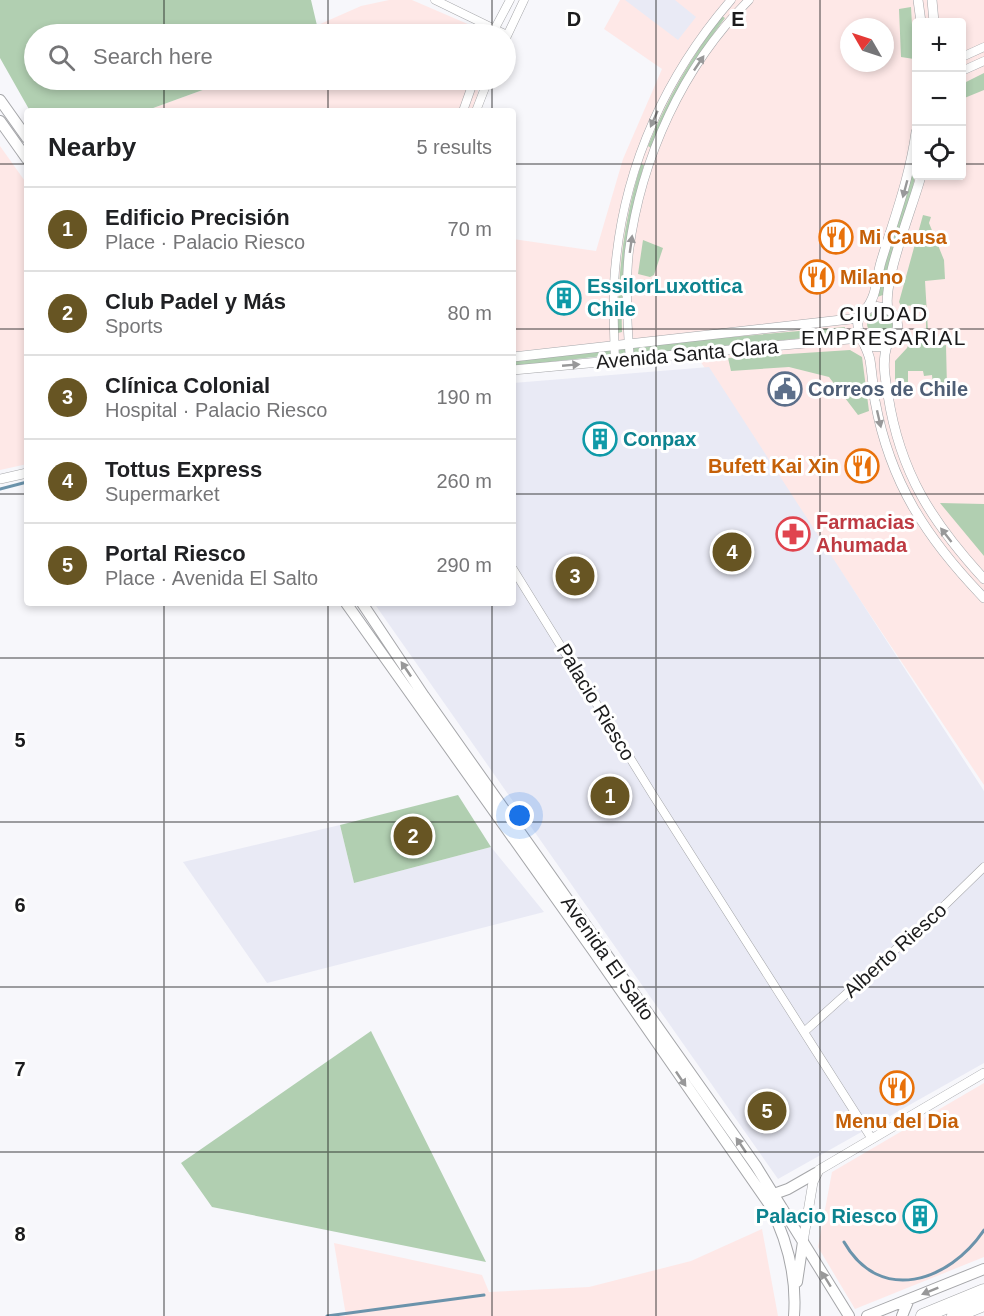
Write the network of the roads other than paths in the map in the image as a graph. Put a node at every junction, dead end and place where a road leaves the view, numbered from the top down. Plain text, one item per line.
1 (435, 0) edge
2 (510, 0) edge
3 (524, 0) edge
4 (731, 0) edge
5 (749, 0) edge
6 (918, 0) edge
7 (932, 0) edge
8 (741, 8) junction
9 (722, 11) junction
10 (920, 18) edge
11 (934, 18) edge
12 (731, 19) junction
13 (479, 24) edge
14 (498, 24) edge
15 (512, 24) edge
16 (984, 47) edge
17 (966, 55) edge
18 (984, 61) edge
19 (966, 69) edge
20 (470, 90) edge
21 (484, 90) edge
22 (0, 100) edge
23 (464, 108) edge
24 (477, 108) edge
25 (0, 120) edge
26 (24, 134) edge
27 (642, 148) junction
28 (654, 152) junction
29 (912, 154) edge
30 (24, 155) edge
31 (637, 161) junction
32 (649, 165) junction
33 (920, 180) edge
34 (888, 309) junction
35 (861, 315) junction
36 (862, 340) junction
37 (629, 344) junction
38 (887, 345) junction
39 (614, 346) junction
40 (516, 357) edge
41 (630, 360) junction
42 (615, 362) junction
43 (516, 370) edge
44 (24, 474) edge
45 (0, 479) edge
46 (516, 574) edge
47 (984, 579) edge
48 (984, 598) edge
49 (348, 606) edge
50 (364, 606) edge
51 (984, 867) edge
52 (804, 1032) junction
53 (984, 1073) edge
54 (872, 1139) junction
55 (816, 1173) junction
56 (774, 1194) junction
57 (803, 1242) junction
58 (984, 1269) edge
59 (984, 1291) edge
60 (795, 1297) junction
61 (909, 1299) junction
62 (984, 1304) edge
63 (926, 1315) edge
64 (794, 1316) edge
65 (849, 1316) edge
66 (867, 1316) edge
67 (903, 1316) edge
68 (954, 1316) edge

1 - 13 street
2 - 14 street
3 - 15 street
4 - 8 street
4 - 9 street
5 - 8 street
6 - 10 street
7 - 11 street
8 - 12 street
9 - 12 street
9 -> 27 street
28 -> 12 street
16 - 17 street
18 - 19 street
20 - 23 street
21 - 24 street
22 - 26 main road
25 - 30 main road
27 - 28 street
27 - 31 street
28 - 32 street
29 -> 35 street
31 - 32 street
31 - 39 street
37 -> 32 street
33 - 34 street
34 - 35 street
34 - 38 street
35 - 36 street
35 - 37 street, Avenida Santa Clara
36 - 38 street
36 - 41 street, Avenida Santa Clara
36 -> 48 street
37 - 39 street, Avenida Santa Clara
37 - 41 street
47 -> 38 street
39 - 40 street, Avenida Santa Clara
39 - 42 street
41 - 42 street, Avenida Santa Clara
43 -> 42 street, Avenida Santa Clara
44 - 45 street
46 - 52 street, Palacio Riesco
49 -> 60 main road, Avenida El Salto
56 -> 50 main road, Avenida El Salto
51 - 52 street, Alberto Riesco
52 - 54 street, Palacio Riesco
53 - 54 street
54 - 55 street
55 - 56 main road
55 - 57 street
56 - 57 main road, Avenida El Salto
57 - 60 main road
65 -> 57 main road, Avenida El Salto
58 -> 61 main road
59 - 63 highway
60 - 64 main road, Avenida El Salto
61 - 66 main road
61 - 67 main road
62 - 68 highway

